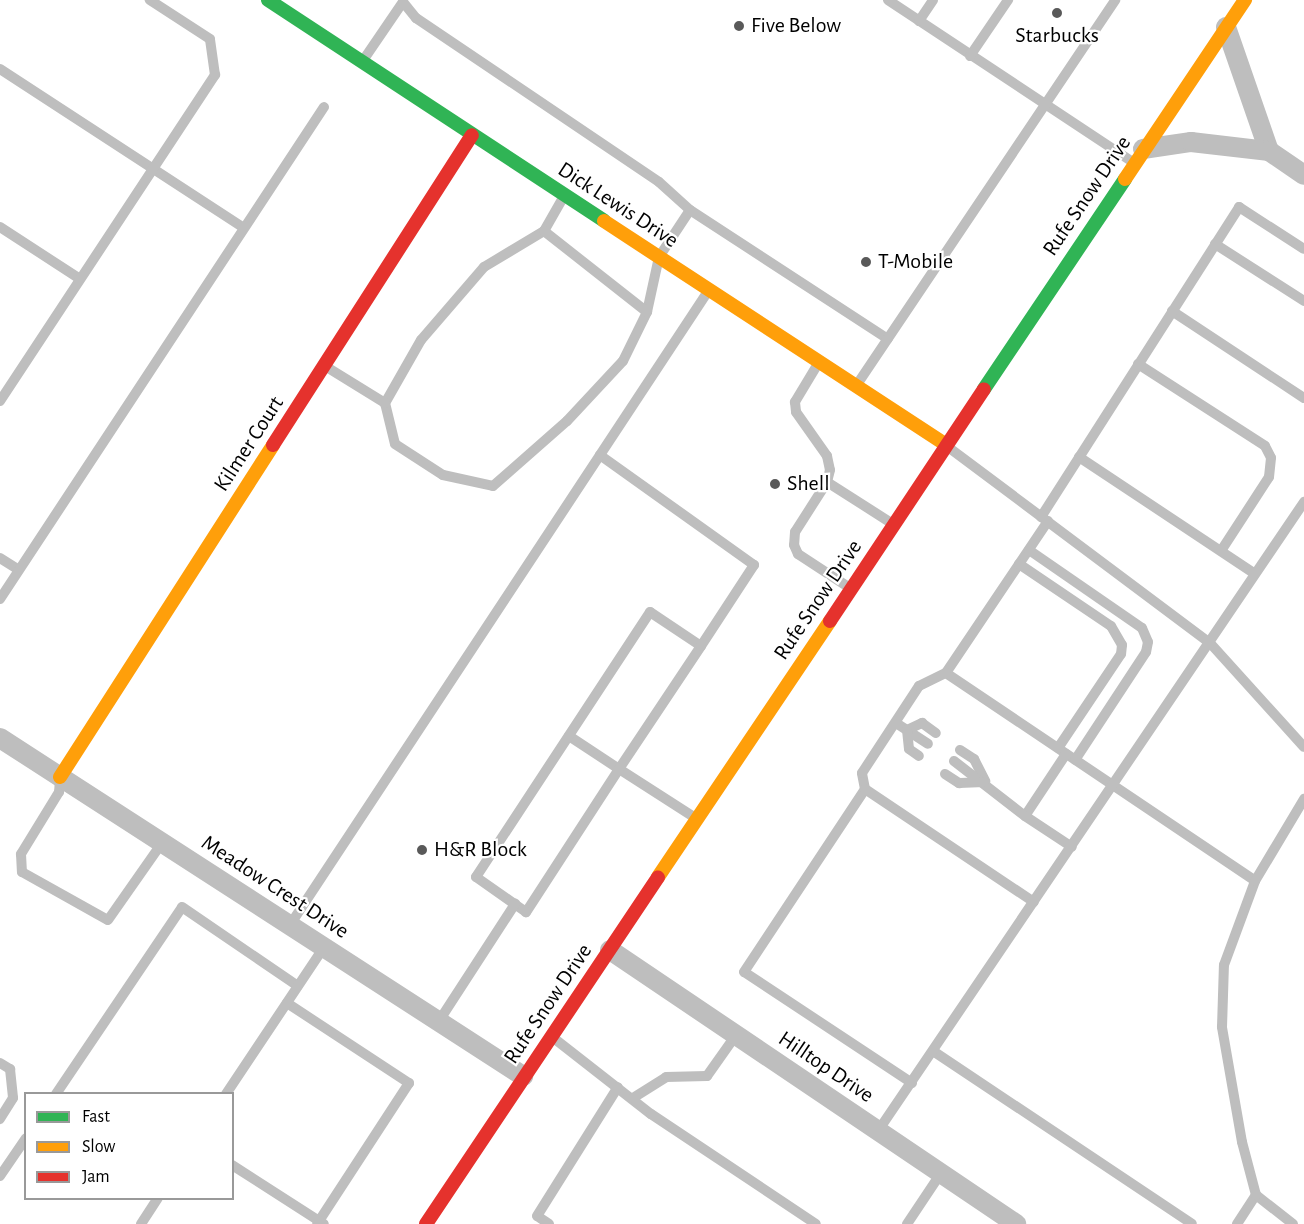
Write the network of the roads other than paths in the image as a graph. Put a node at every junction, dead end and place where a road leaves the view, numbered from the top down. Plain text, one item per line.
1 (150, 0) edge
2 (268, 0) edge
3 (888, 0) edge
4 (933, 0) edge
5 (1008, 0) edge
6 (1114, 0) edge
7 (1245, 0) edge
8 (404, 1) edge
9 (919, 21) junction
10 (1226, 27) junction
11 (970, 56) junction
12 (363, 62) junction
13 (0, 69) edge
14 (1044, 105) junction
15 (324, 107) dead end
16 (472, 135) junction
17 (1269, 151) junction
18 (1139, 156) junction
19 (153, 168) junction
20 (1304, 175) edge
21 (564, 195) junction
22 (690, 210) junction
23 (0, 227) edge
24 (244, 228) junction
25 (544, 231) junction
26 (1215, 244) junction
27 (1304, 249) edge
28 (658, 257) junction
29 (80, 279) junction
30 (709, 290) junction
31 (1304, 302) edge
32 (1172, 311) junction
33 (647, 312) junction
34 (888, 339) junction
35 (819, 362) junction
36 (1138, 364) junction
37 (324, 366) junction
38 (856, 386) junction
39 (1, 399) edge
40 (1304, 399) edge
41 (385, 404) junction
42 (946, 445) junction
43 (600, 455) junction
44 (1079, 457) junction
45 (827, 482) junction
46 (1304, 502) edge
47 (1044, 519) junction
48 (894, 524) junction
49 (1029, 550) junction
50 (1221, 551) junction
51 (0, 558) edge
52 (1019, 564) junction
53 (19, 570) junction
54 (1256, 574) junction
55 (850, 588) junction
56 (0, 599) edge
57 (1210, 643) junction
58 (701, 646) junction
59 (946, 673) junction
60 (896, 723) junction
61 (907, 729) junction
62 (936, 733) dead end
63 (569, 736) junction
64 (0, 738) edge
65 (928, 744) dead end
66 (1304, 747) edge
67 (960, 750) dead end
68 (1066, 754) junction
69 (919, 756) dead end
70 (954, 761) dead end
71 (619, 770) junction
72 (945, 774) dead end
73 (60, 777) junction
74 (985, 782) junction
75 (1113, 785) junction
76 (865, 789) junction
77 (1304, 799) edge
78 (1025, 816) junction
79 (697, 819) junction
80 (162, 843) junction
81 (1072, 848) junction
82 (1255, 881) junction
83 (1035, 902) junction
84 (515, 904) junction
85 (290, 925) junction
86 (324, 947) junction
87 (610, 950) junction
88 (298, 986) junction
89 (287, 1003) junction
90 (439, 1021) junction
91 (736, 1035) junction
92 (551, 1036) junction
93 (933, 1051) junction
94 (0, 1063) edge
95 (523, 1076) junction
96 (912, 1083) junction
97 (618, 1087) junction
98 (57, 1092) edge
99 (227, 1092) edge
100 (633, 1098) junction
101 (0, 1119) edge
102 (878, 1131) junction
103 (24, 1141) edge
104 (234, 1166) edge
105 (941, 1173) junction
106 (0, 1176) edge
107 (1256, 1195) junction
108 (157, 1200) edge
109 (320, 1223) edge
110 (141, 1224) edge
111 (426, 1224) edge
112 (549, 1224) edge
113 (816, 1224) edge
114 (907, 1224) edge
115 (1016, 1224) edge
116 (1191, 1224) edge
117 (1237, 1224) edge
118 (1293, 1224) edge

1 - 19 lane
2 - 12 street, Dick Lewis Drive
3 - 9 lane
4 - 9 lane
5 - 11 lane
6 - 14 lane
7 - 10 street, Rufe Snow Drive
8 - 12 lane
8 - 22 lane
9 - 11 lane
10 - 17 street
10 - 18 street, Rufe Snow Drive
11 - 14 lane
12 - 16 street, Dick Lewis Drive
13 - 19 lane
14 - 18 lane
14 - 34 lane
15 - 24 lane
16 - 21 street, Dick Lewis Drive
16 - 37 street, Kilmer Court
17 - 18 street
17 - 20 street
18 - 42 street, Rufe Snow Drive
19 - 24 lane
19 - 29 lane
21 - 25 lane
21 - 28 street, Dick Lewis Drive
22 - 28 lane
22 - 34 lane
23 - 29 lane
24 - 53 lane
25 - 33 lane
25 - 41 lane
26 - 27 lane
26 - 31 lane
26 - 32 lane
28 - 30 street, Dick Lewis Drive
28 - 33 lane
29 - 39 lane
30 - 35 street, Dick Lewis Drive
30 - 43 lane
32 - 36 lane
32 - 40 lane
33 - 41 lane
34 - 38 lane
35 - 38 street, Dick Lewis Drive
35 - 45 lane
36 - 44 lane
36 - 50 lane
37 - 41 lane
37 - 73 street, Kilmer Court
38 - 42 street, Dick Lewis Drive
42 - 47 lane
42 - 48 street, Rufe Snow Drive
43 - 58 lane
43 - 85 lane
44 - 47 lane
44 - 50 lane
45 - 48 lane
45 - 55 lane
46 - 54 lane
47 - 49 lane
47 - 57 lane
48 - 55 street, Rufe Snow Drive
49 - 52 lane
49 - 68 lane
50 - 54 lane
51 - 53 lane
52 - 59 lane
52 - 68 lane
53 - 56 lane
54 - 57 lane
55 - 79 street, Rufe Snow Drive
57 - 66 lane
57 - 75 lane
58 - 63 lane
58 - 71 lane
59 - 60 lane
59 - 68 lane
60 - 61 lane
60 - 76 lane
61 - 62 lane
61 - 65 lane
61 - 69 lane
63 - 71 lane
63 - 84 lane
64 - 73 street, Meadow Crest Drive
67 - 74 lane
68 - 75 lane
68 - 78 lane
70 - 74 lane
71 - 79 lane
71 - 84 lane
72 - 74 lane
73 - 80 street, Meadow Crest Drive
73 - 80 lane
74 - 78 lane
75 - 81 lane
75 - 82 lane
76 - 83 lane
76 - 96 lane
77 - 82 lane
78 - 81 lane
79 - 87 street, Rufe Snow Drive
80 - 85 street, Meadow Crest Drive
81 - 83 lane
82 - 107 lane
83 - 93 lane
84 - 90 lane
85 - 86 street, Meadow Crest Drive
86 - 88 lane
86 - 90 street, Meadow Crest Drive
87 - 91 street, Hilltop Drive
87 - 92 street, Rufe Snow Drive
88 - 89 lane
88 - 98 lane
89 - 99 lane
89 - 109 lane
90 - 95 street, Meadow Crest Drive
91 - 100 lane
91 - 102 street, Hilltop Drive
92 - 95 street, Rufe Snow Drive
92 - 97 lane
93 - 96 lane
93 - 116 lane
94 - 101 lane
95 - 111 street, Rufe Snow Drive
96 - 102 lane
97 - 100 lane
97 - 112 lane
100 - 113 lane
102 - 105 street, Hilltop Drive
103 - 106 lane
104 - 109 lane
105 - 114 lane
105 - 115 street, Hilltop Drive
107 - 117 lane
107 - 118 lane
108 - 110 lane

